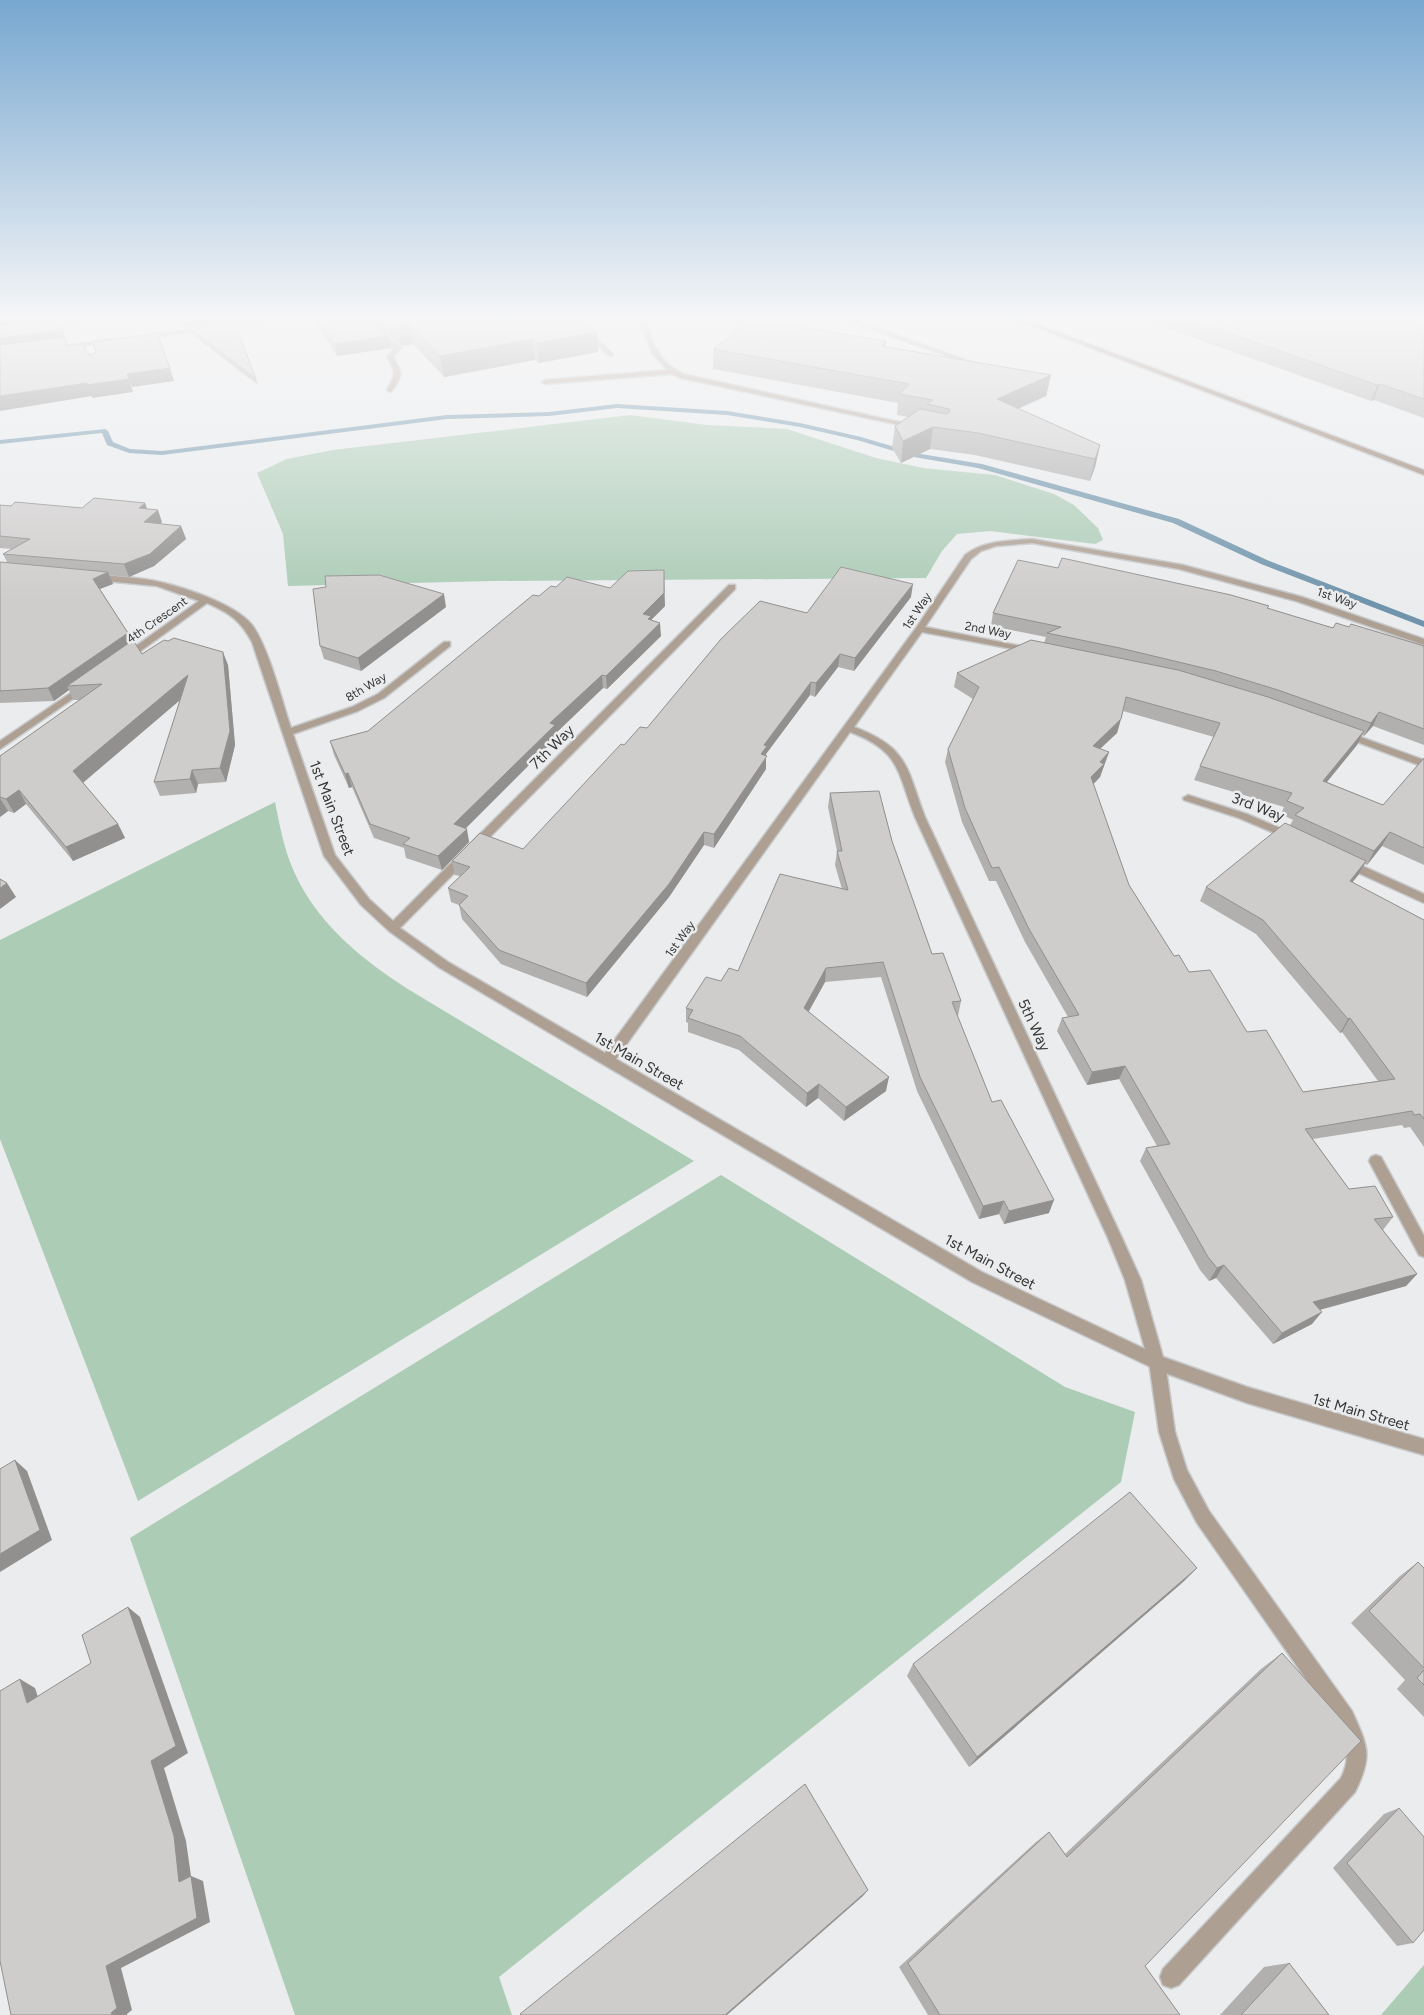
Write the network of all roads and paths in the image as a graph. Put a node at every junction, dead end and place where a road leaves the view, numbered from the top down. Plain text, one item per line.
1 (858, 414) edge
2 (1268, 414) edge
3 (923, 428) edge
4 (1424, 473) edge
5 (80, 576) edge
6 (732, 587) dead end
7 (206, 600) junction
8 (920, 629) junction
9 (1424, 642) edge
10 (447, 644) dead end
11 (1044, 653) edge
12 (119, 662) edge
13 (95, 678) edge
14 (848, 728) junction
15 (1330, 729) edge
16 (287, 733) junction
17 (0, 746) edge
18 (1424, 764) edge
19 (1188, 798) dead end
20 (1302, 841) edge
21 (1337, 858) edge
22 (1424, 899) edge
23 (393, 928) junction
24 (607, 1061) junction
25 (1376, 1161) dead end
26 (1424, 1250) edge
27 (1157, 1362) junction
28 (1424, 1447) edge
29 (1171, 1977) edge

1 - 3 street
2 - 4 main road
5 - 7 street, 1st Main Street
6 - 23 street, 7th Way
7 - 12 street, 4th Crescent
7 - 16 street, 1st Main Street
8 - 9 street, 1st Way
8 - 11 street, 2nd Way
8 - 14 street, 1st Way
10 - 16 street, 8th Way
13 - 17 street
14 - 24 street, 1st Way
14 - 27 street, 5th Way
15 - 18 street
16 - 23 street, 1st Main Street
19 - 20 street, 3rd Way
21 - 22 street
23 - 24 street, 1st Main Street
24 - 27 street, 1st Main Street
25 - 26 street
27 - 28 street, 1st Main Street
27 - 29 street, 5th Way

